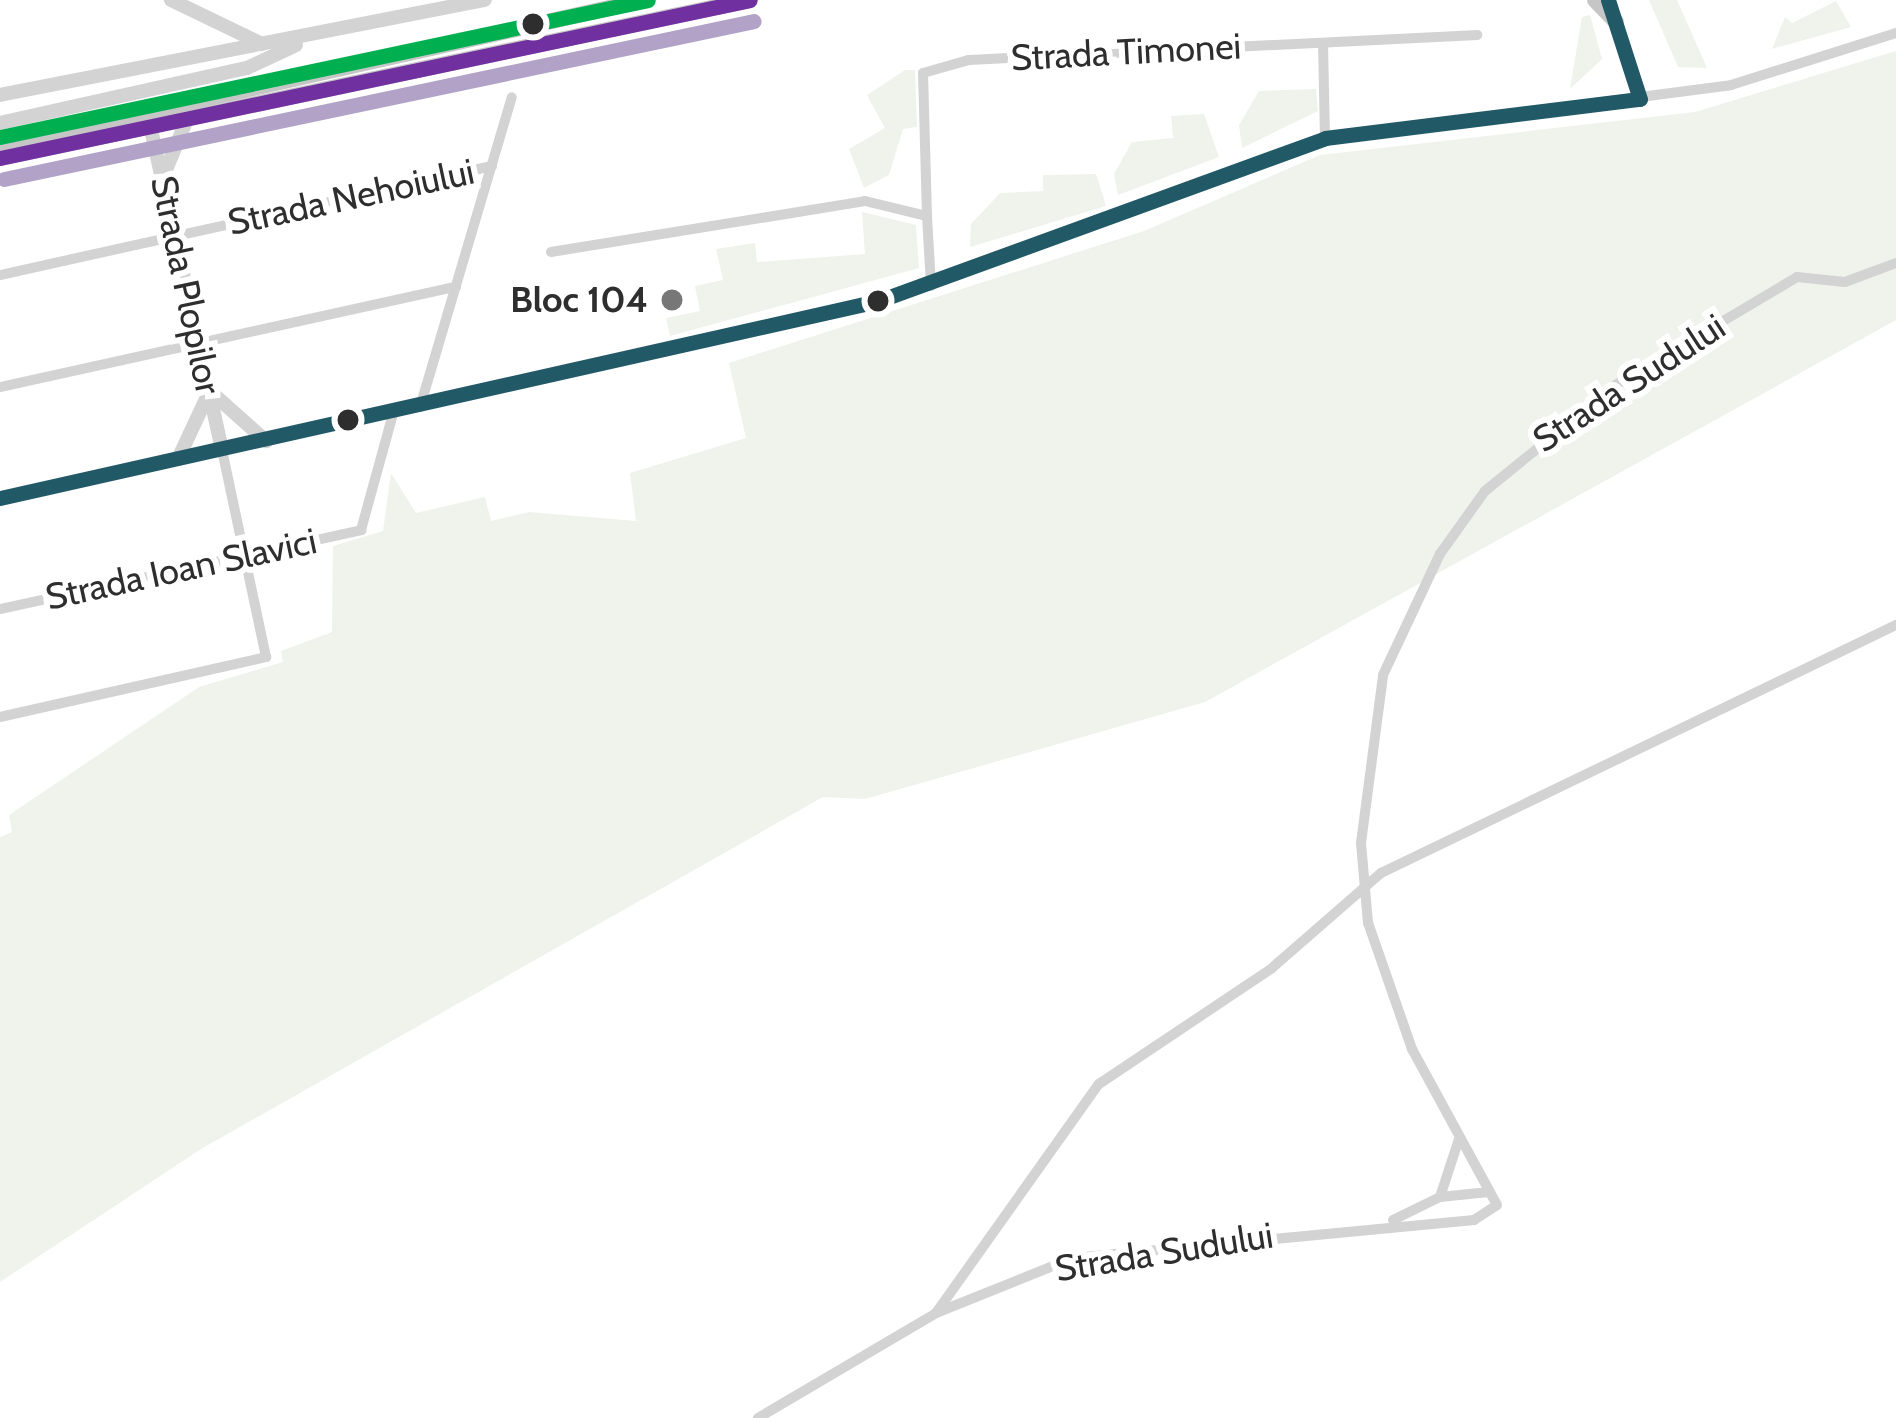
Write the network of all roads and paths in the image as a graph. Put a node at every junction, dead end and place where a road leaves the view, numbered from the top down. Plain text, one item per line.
1 (171, 0) edge
2 (485, 0) edge
3 (645, 0) edge
4 (725, 0) edge
5 (750, 0) edge
6 (1595, 0) edge
7 (1608, 0) edge
8 (1620, 0) edge
9 (706, 6) junction
10 (1616, 22) junction
11 (1896, 33) edge
12 (1477, 35) dead end
13 (303, 41) junction
14 (1323, 43) junction
15 (262, 44) junction
16 (0, 95) edge
17 (512, 97) dead end
18 (1640, 99) junction
19 (189, 116) junction
20 (0, 123) edge
21 (150, 125) junction
22 (1325, 138) junction
23 (0, 145) edge
24 (0, 158) edge
25 (492, 166) junction
26 (164, 183) junction
27 (927, 216) junction
28 (175, 236) junction
29 (551, 252) dead end
30 (1896, 263) edge
31 (0, 275) edge
32 (931, 286) junction
33 (456, 287) junction
34 (198, 344) junction
35 (0, 387) edge
36 (208, 388) junction
37 (421, 407) junction
38 (393, 413) junction
39 (266, 441) junction
40 (222, 450) junction
41 (178, 459) junction
42 (0, 497) edge
43 (244, 555) junction
44 (0, 609) edge
45 (1896, 625) edge
46 (0, 717) edge
47 (1459, 1138) junction
48 (1490, 1192) junction
49 (1440, 1196) junction
50 (1390, 1221) junction
51 (936, 1313) junction
52 (758, 1418) edge

1 - 15 street
2 - 13 street
3 - 23 main road
4 - 9 main road
5 - 9 main road
6 - 10 main road
7 - 10 street
8 - 10 main road
9 - 19 main road
10 - 18 street
11 - 18 street
12 - 14 street, Strada Timonei
13 - 15 street
13 - 20 street
14 - 22 street
14 - 27 street, Strada Timonei
15 - 16 street
17 - 25 street
18 - 22 street
19 - 21 main road
19 - 26 street
21 - 24 main road
21 - 26 street, Strada Plopilor
22 - 32 street
25 - 28 street, Strada Nehoiului
25 - 33 street
26 - 28 street, Strada Plopilor
27 - 29 street
27 - 32 street, Strada Timonei
28 - 31 street, Strada Nehoiului
28 - 34 street, Strada Plopilor
30 - 47 street, Strada Sudului, bridge
32 - 37 street
33 - 34 street
33 - 37 street
34 - 35 street
34 - 36 street, Strada Plopilor
36 - 39 street
36 - 40 street, Strada Plopilor
36 - 41 street
37 - 38 street
38 - 39 street
38 - 43 street, Strada Ioan Slavici
39 - 40 street
40 - 41 street
40 - 43 street, Strada Plopilor
41 - 42 street
43 - 44 street, Strada Ioan Slavici
43 - 46 street, Strada Plopilor
45 - 51 street
47 - 48 street, Strada Sudului
47 - 49 street
48 - 49 street, Strada Sudului
48 - 50 street, Strada Sudului
49 - 50 street, Strada Sudului
50 - 51 street, Strada Sudului
51 - 52 street, Strada Sudului

